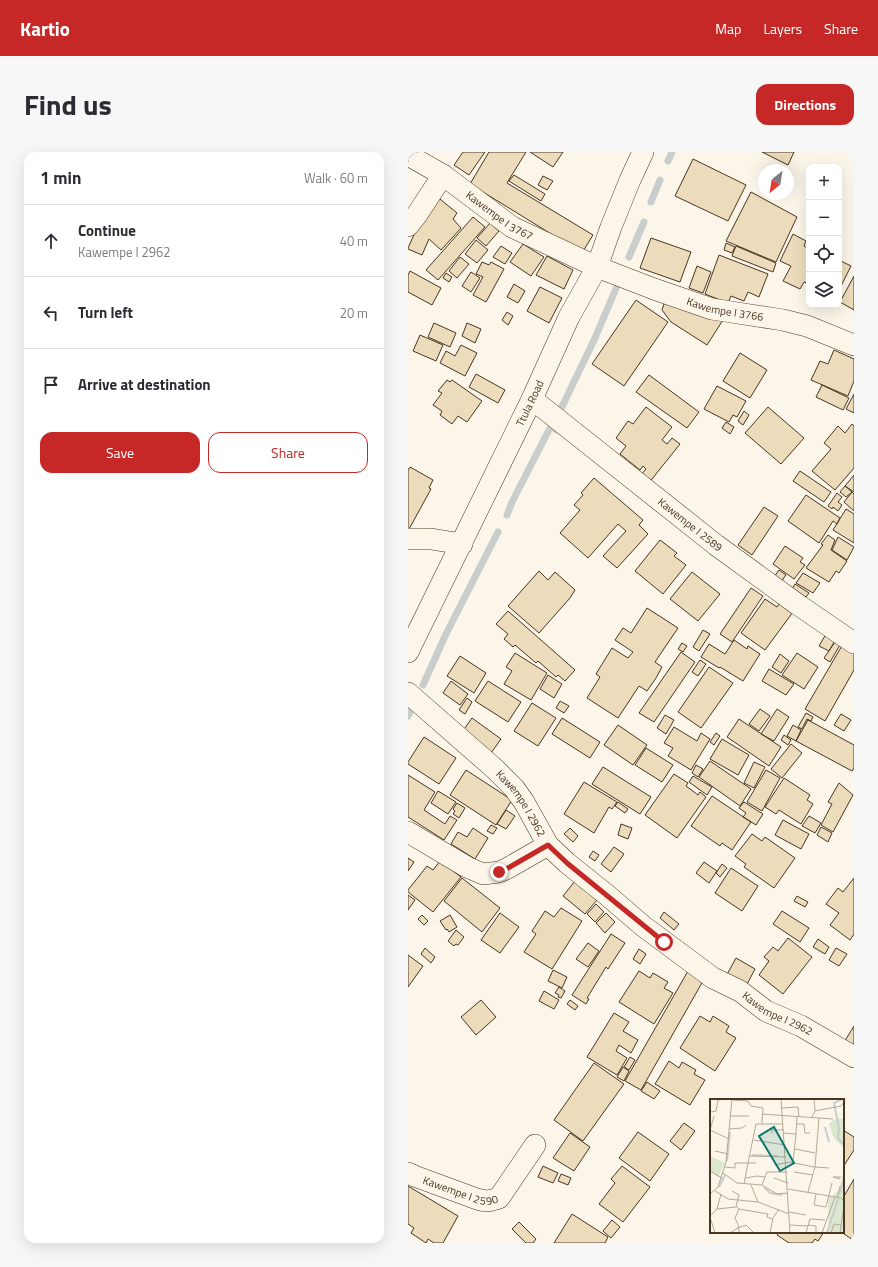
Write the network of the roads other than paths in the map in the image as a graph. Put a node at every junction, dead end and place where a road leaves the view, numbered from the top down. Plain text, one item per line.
1 (643, 152) edge
2 (408, 154) edge
3 (443, 175) junction
4 (408, 226) edge
5 (597, 267) junction
6 (854, 345) edge
7 (532, 398) junction
8 (408, 540) edge
9 (462, 544) junction
10 (854, 643) edge
11 (408, 652) edge
12 (408, 693) edge
13 (408, 832) edge
14 (548, 845) junction
15 (854, 1057) edge
16 (535, 1145) dead end
17 (408, 1173) edge

1 - 5 street, Ttula Road
2 - 3 street, Kawempe I 3767
3 - 4 street
3 - 5 street, Kawempe I 3767
5 - 6 street, Kawempe I 3766
5 - 7 street, Ttula Road
7 - 9 street, Ttula Road
7 - 10 street, Kawempe I 2589
8 - 9 street
9 - 11 street, Ttula Road
12 - 14 street, Kawempe I 2962
13 - 14 street
14 - 15 street, Kawempe I 2962
16 - 17 street, Kawempe I 2590

